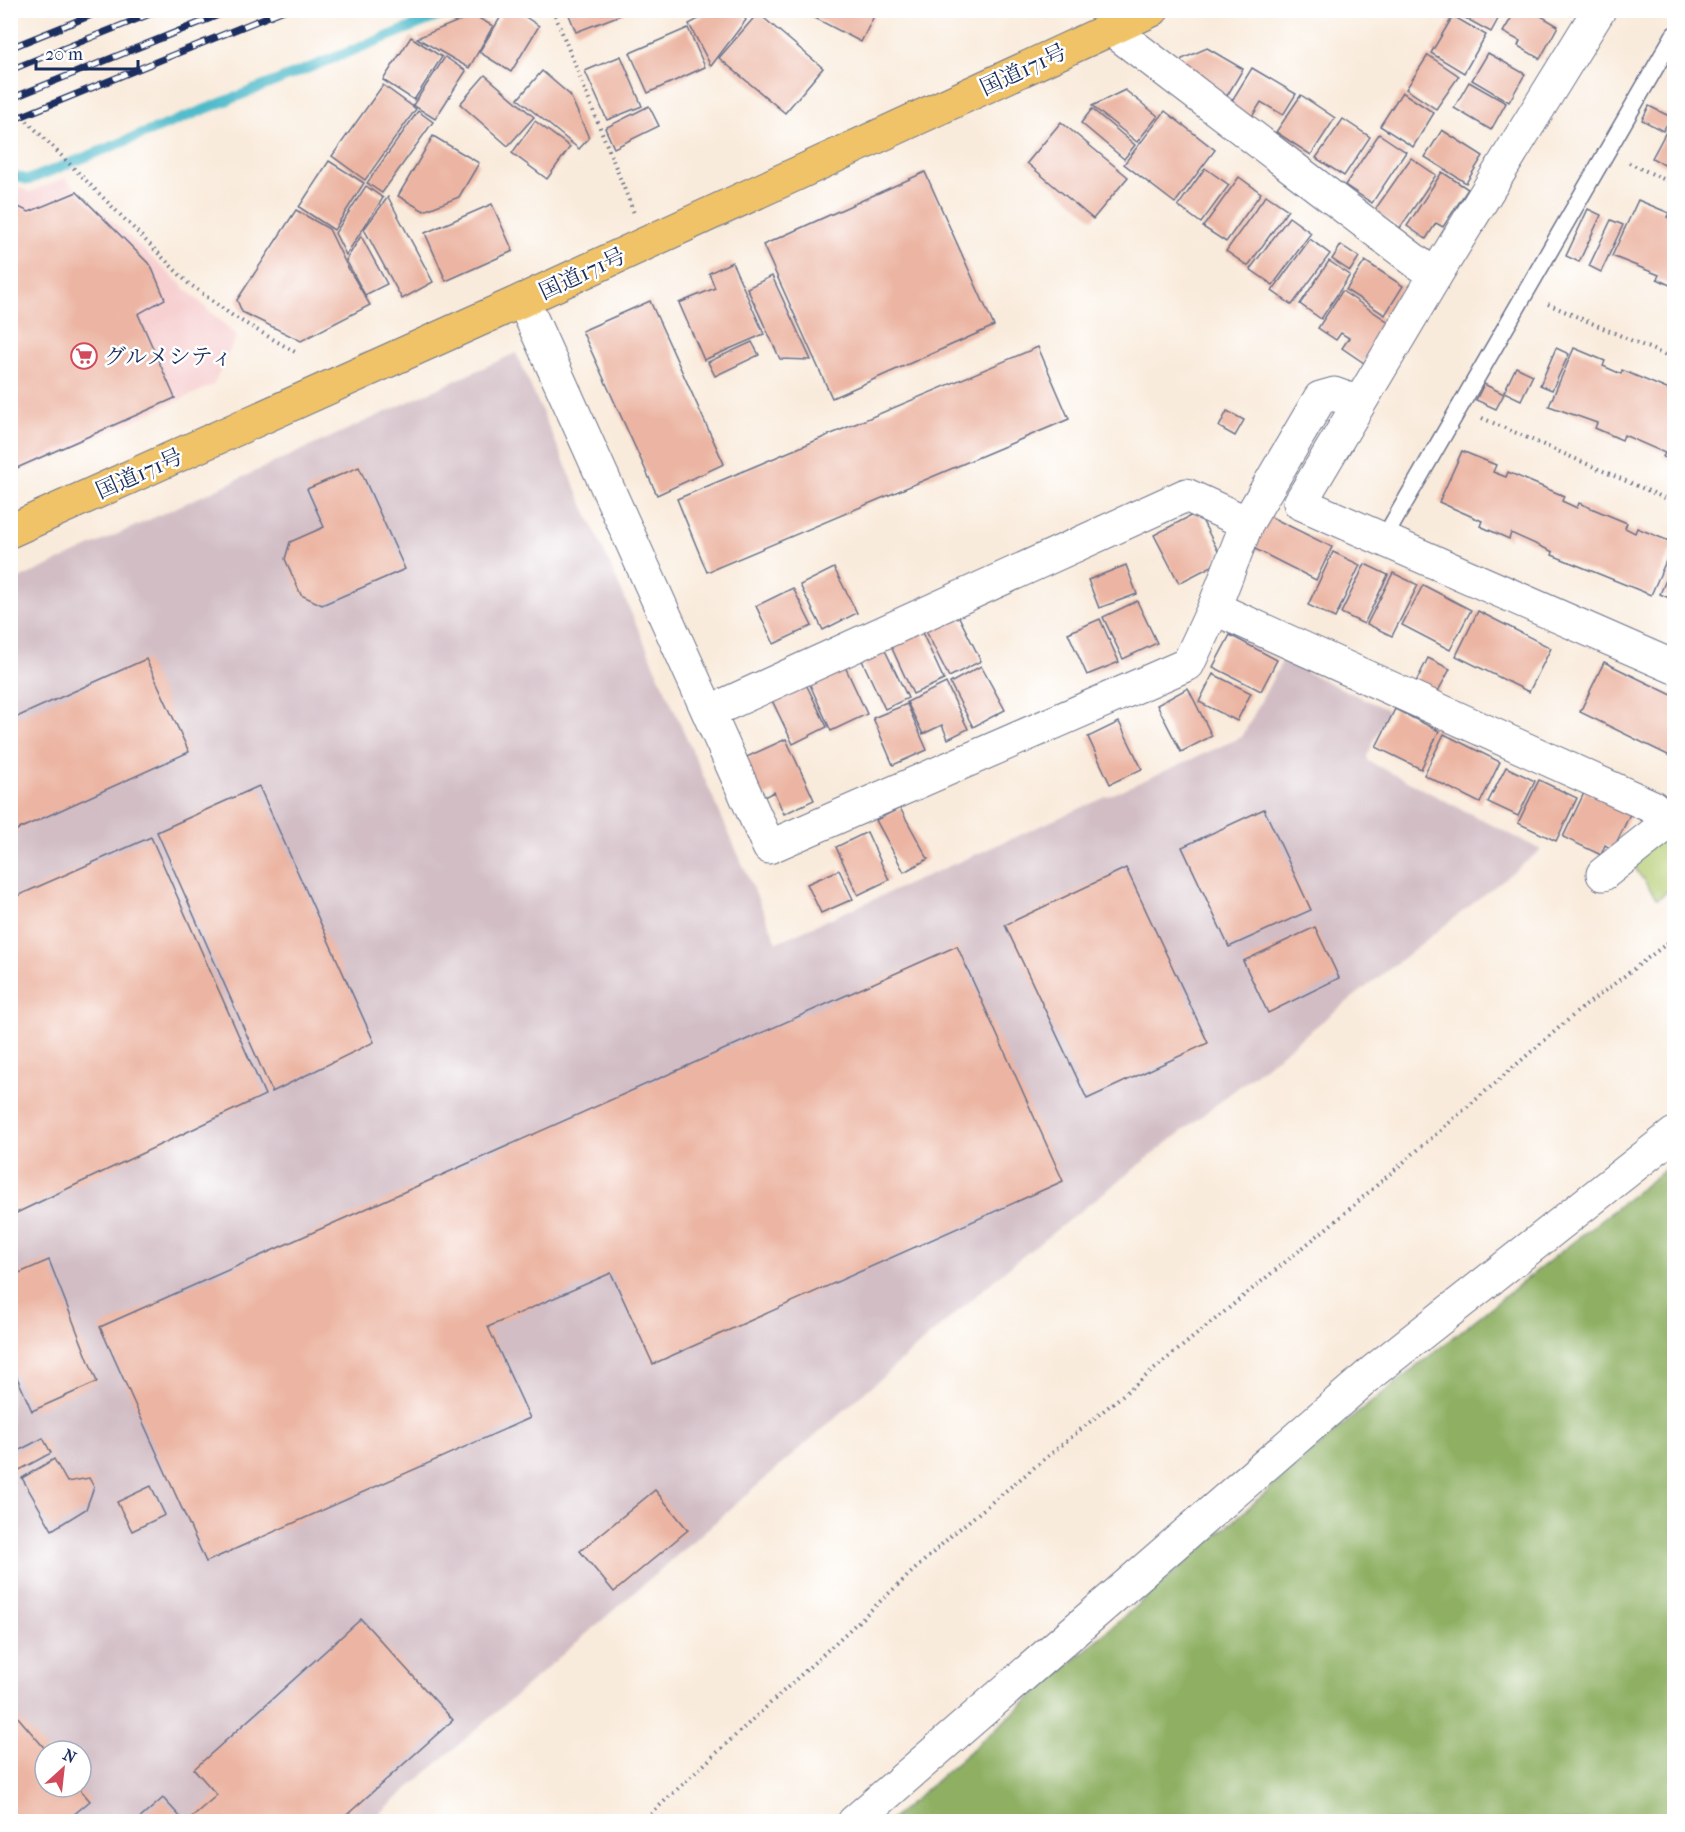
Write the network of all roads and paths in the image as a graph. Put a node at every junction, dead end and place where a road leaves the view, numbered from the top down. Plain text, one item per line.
1 (553, 10) edge
2 (1152, 10) edge
3 (1599, 10) edge
4 (1111, 29) junction
5 (1674, 35) edge
6 (10, 104) edge
7 (1606, 153) junction
8 (1674, 184) edge
9 (647, 243) junction
10 (1435, 276) junction
11 (1525, 294) junction
12 (523, 300) junction
13 (295, 352) dead end
14 (1674, 359) edge
15 (1359, 403) junction
16 (1459, 409) junction
17 (1674, 502) edge
18 (1247, 523) junction
19 (10, 531) edge
20 (1383, 540) junction
21 (1215, 608) junction
22 (1674, 667) edge
23 (709, 712) junction
24 (1672, 820) edge
25 (1603, 874) dead end
26 (1674, 938) edge
27 (1674, 1134) edge
28 (642, 1821) edge
29 (854, 1821) edge

1 - 9 path
2 - 4 highway, 国道171号
3 - 10 street
4 - 9 highway, 国道171号
4 - 10 street
5 - 7 lane
6 - 13 path
7 - 8 path
7 - 11 lane
9 - 12 highway, 国道171号
10 - 15 street
11 - 14 path
11 - 16 lane
12 - 19 highway, 国道171号
12 - 23 street
15 - 18 street
15 - 20 street
16 - 17 path
16 - 20 lane
18 - 21 street
18 - 23 street
20 - 22 street
21 - 23 street
21 - 24 street
24 - 25 street
26 - 28 path
27 - 29 street

